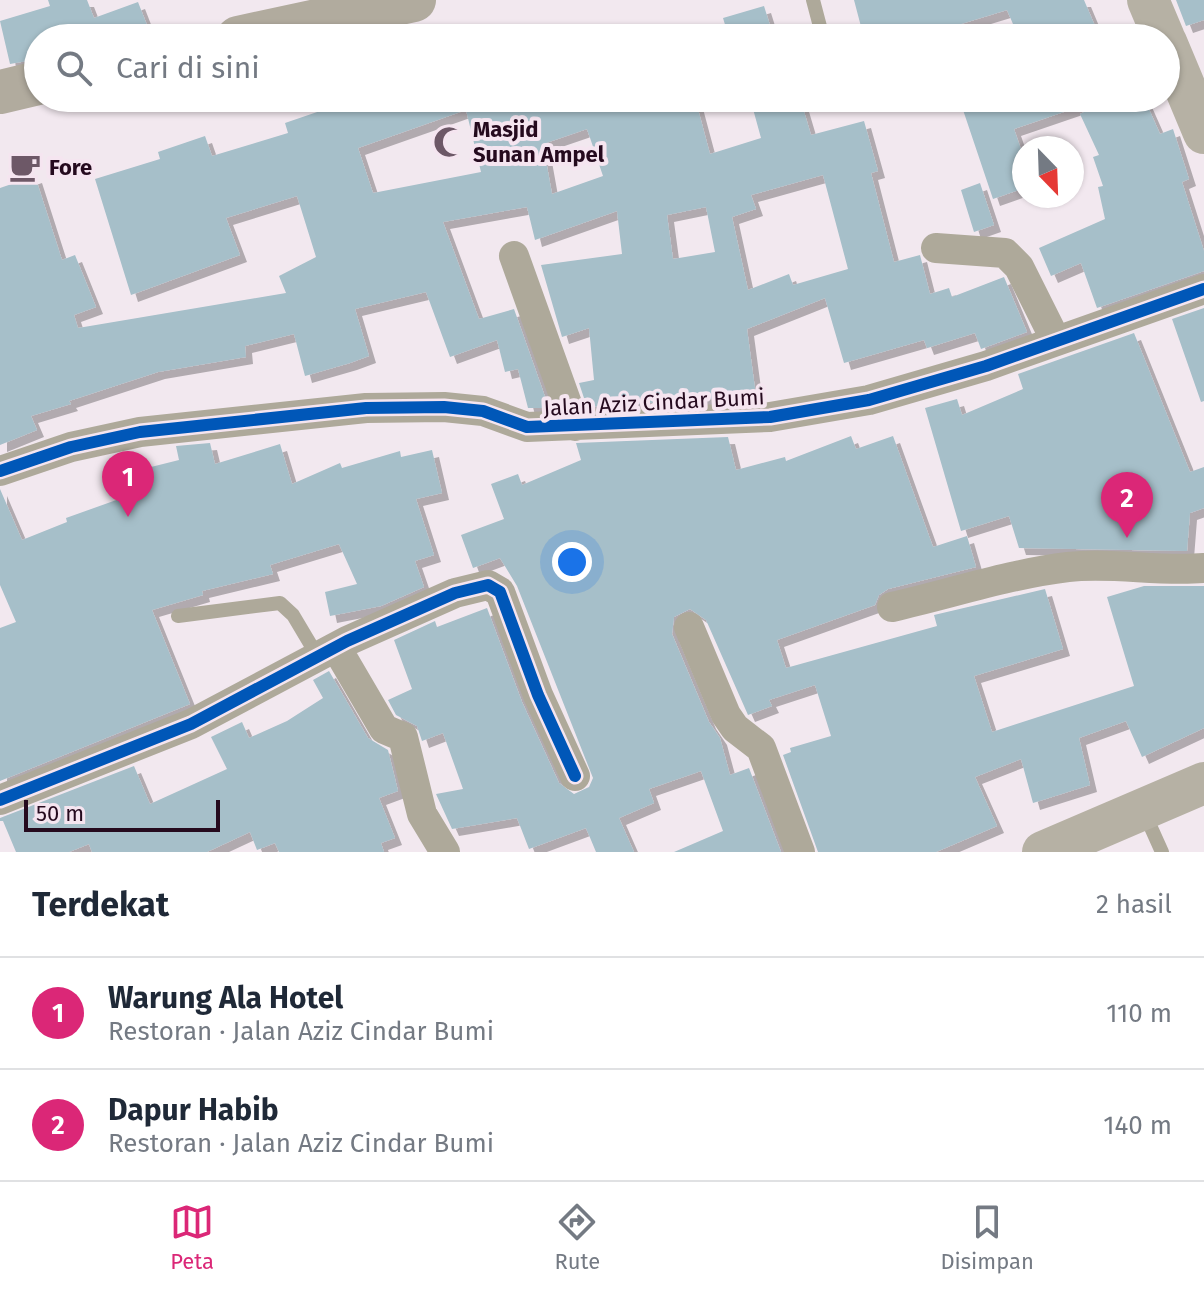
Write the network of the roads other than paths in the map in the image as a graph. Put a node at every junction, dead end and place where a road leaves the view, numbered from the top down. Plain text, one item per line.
1 (414, 0) edge
2 (813, 0) edge
3 (1148, 0) edge
4 (303, 24) edge
5 (819, 24) edge
6 (1158, 24) edge
7 (1180, 76) edge
8 (24, 86) edge
9 (0, 92) edge
10 (1204, 133) edge
11 (936, 248) dead end
12 (514, 256) dead end
13 (1204, 289) edge
14 (1056, 341) junction
15 (575, 426) junction
16 (0, 471) edge
17 (1204, 568) edge
18 (892, 607) dead end
19 (178, 616) dead end
20 (689, 627) dead end
21 (327, 652) junction
22 (575, 776) dead end
23 (1204, 783) edge
24 (0, 800) edge
25 (1142, 810) junction
26 (445, 852) edge
27 (800, 852) edge
28 (1043, 852) edge
29 (1162, 852) edge

1 - 4 main road
2 - 5 lane
3 - 6 street
7 - 10 street
8 - 9 main road
11 - 14 street
12 - 15 street
13 - 14 street, Jalan Aziz Cindar Bumi
14 - 15 street, Jalan Aziz Cindar Bumi
15 - 16 street, Jalan Aziz Cindar Bumi
17 - 18 street
19 - 21 lane
20 - 27 street
21 - 22 street
21 - 24 street
21 - 26 street
23 - 25 street
25 - 28 street
25 - 29 lane

